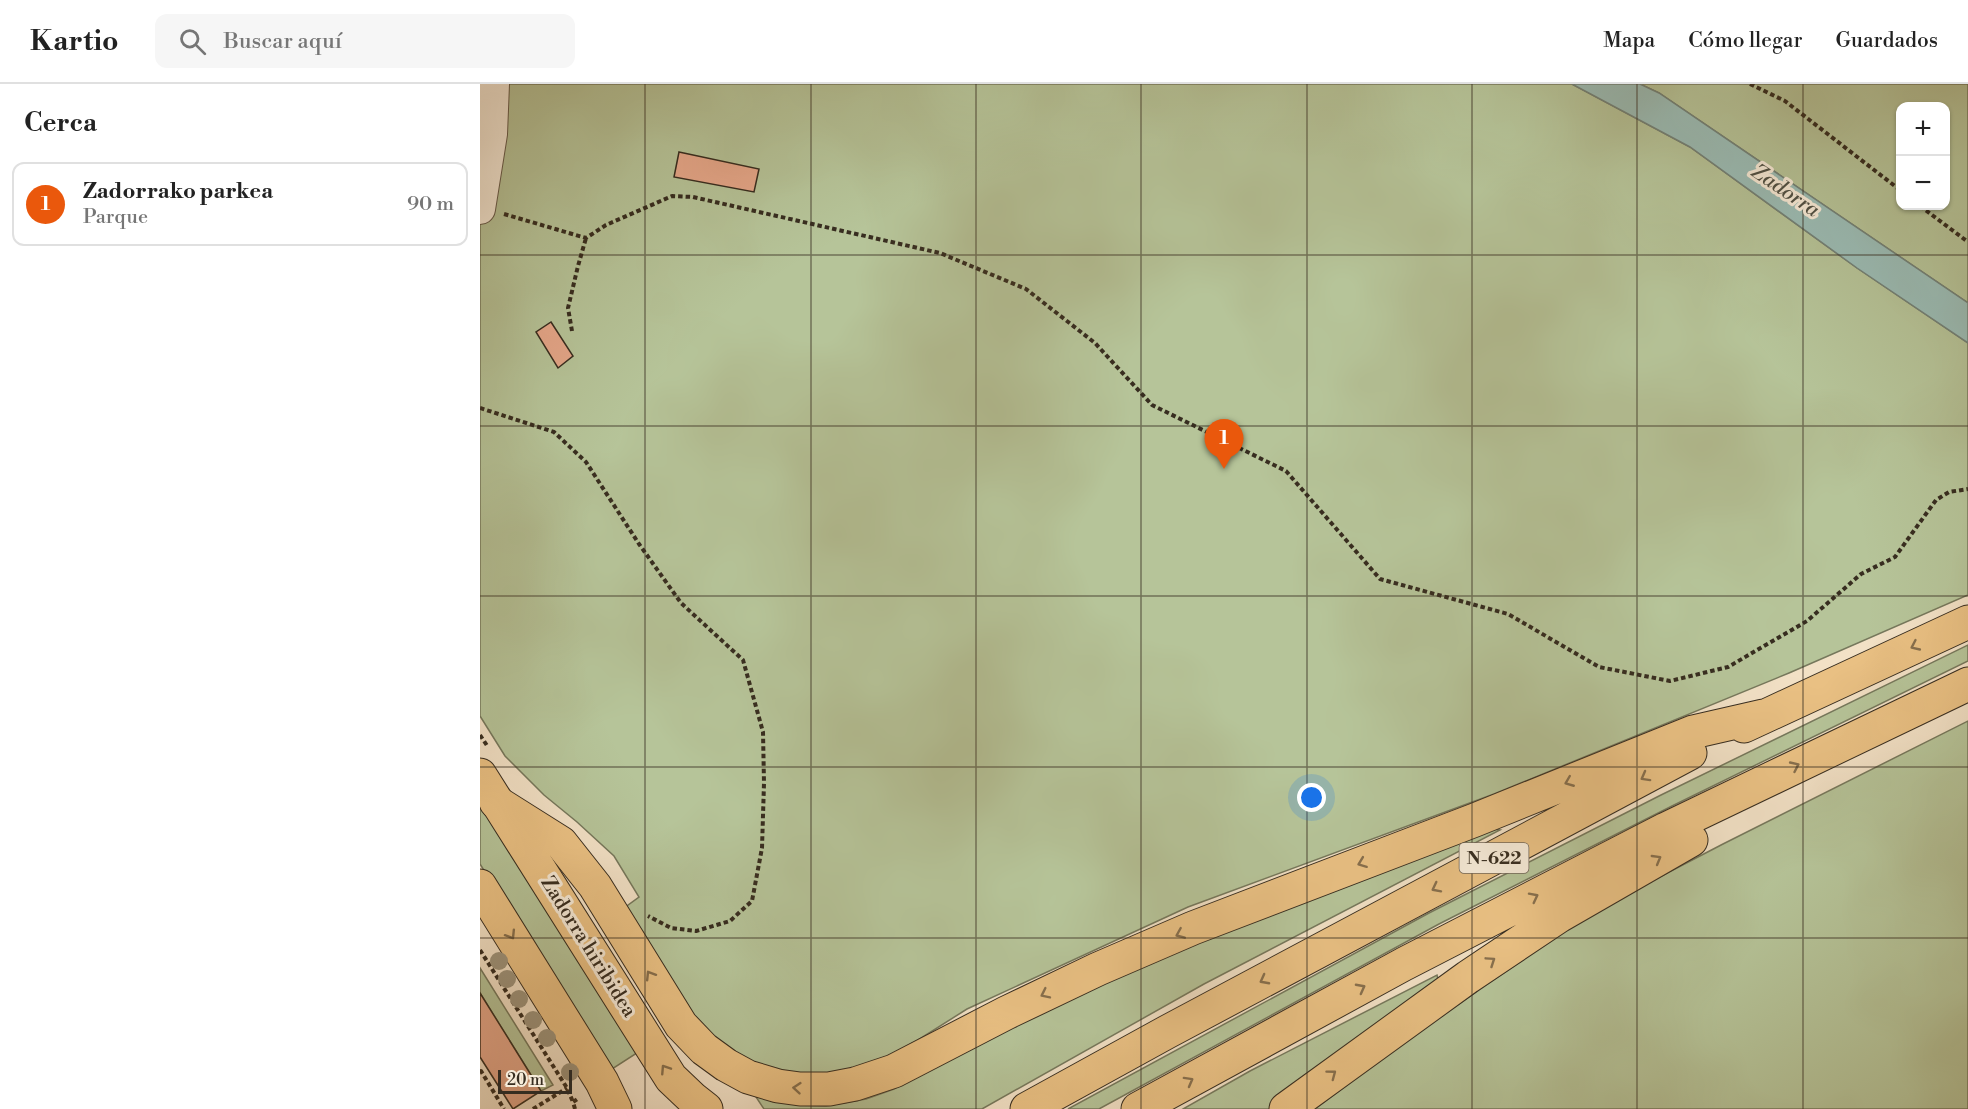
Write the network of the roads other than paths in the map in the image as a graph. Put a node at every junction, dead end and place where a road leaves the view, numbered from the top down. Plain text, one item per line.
1 (494, 84) edge
2 (480, 208) edge
3 (1968, 622) edge
4 (1968, 684) edge
5 (1763, 716) junction
6 (488, 789) edge
7 (1742, 791) junction
8 (480, 886) edge
9 (615, 1109) edge
10 (673, 1109) edge
11 (698, 1109) edge
12 (706, 1109) edge
13 (1027, 1109) edge
14 (1138, 1109) edge
15 (1286, 1109) edge

1 - 2 street
3 -> 5 main road, N-622
7 -> 4 main road, N-622
5 -> 6 main road
5 -> 13 main road, N-622
12 -> 6 main road, Zadorra hiribidea
14 -> 7 main road, N-622
15 -> 7 main road
8 -> 9 main road
10 - 11 main road

